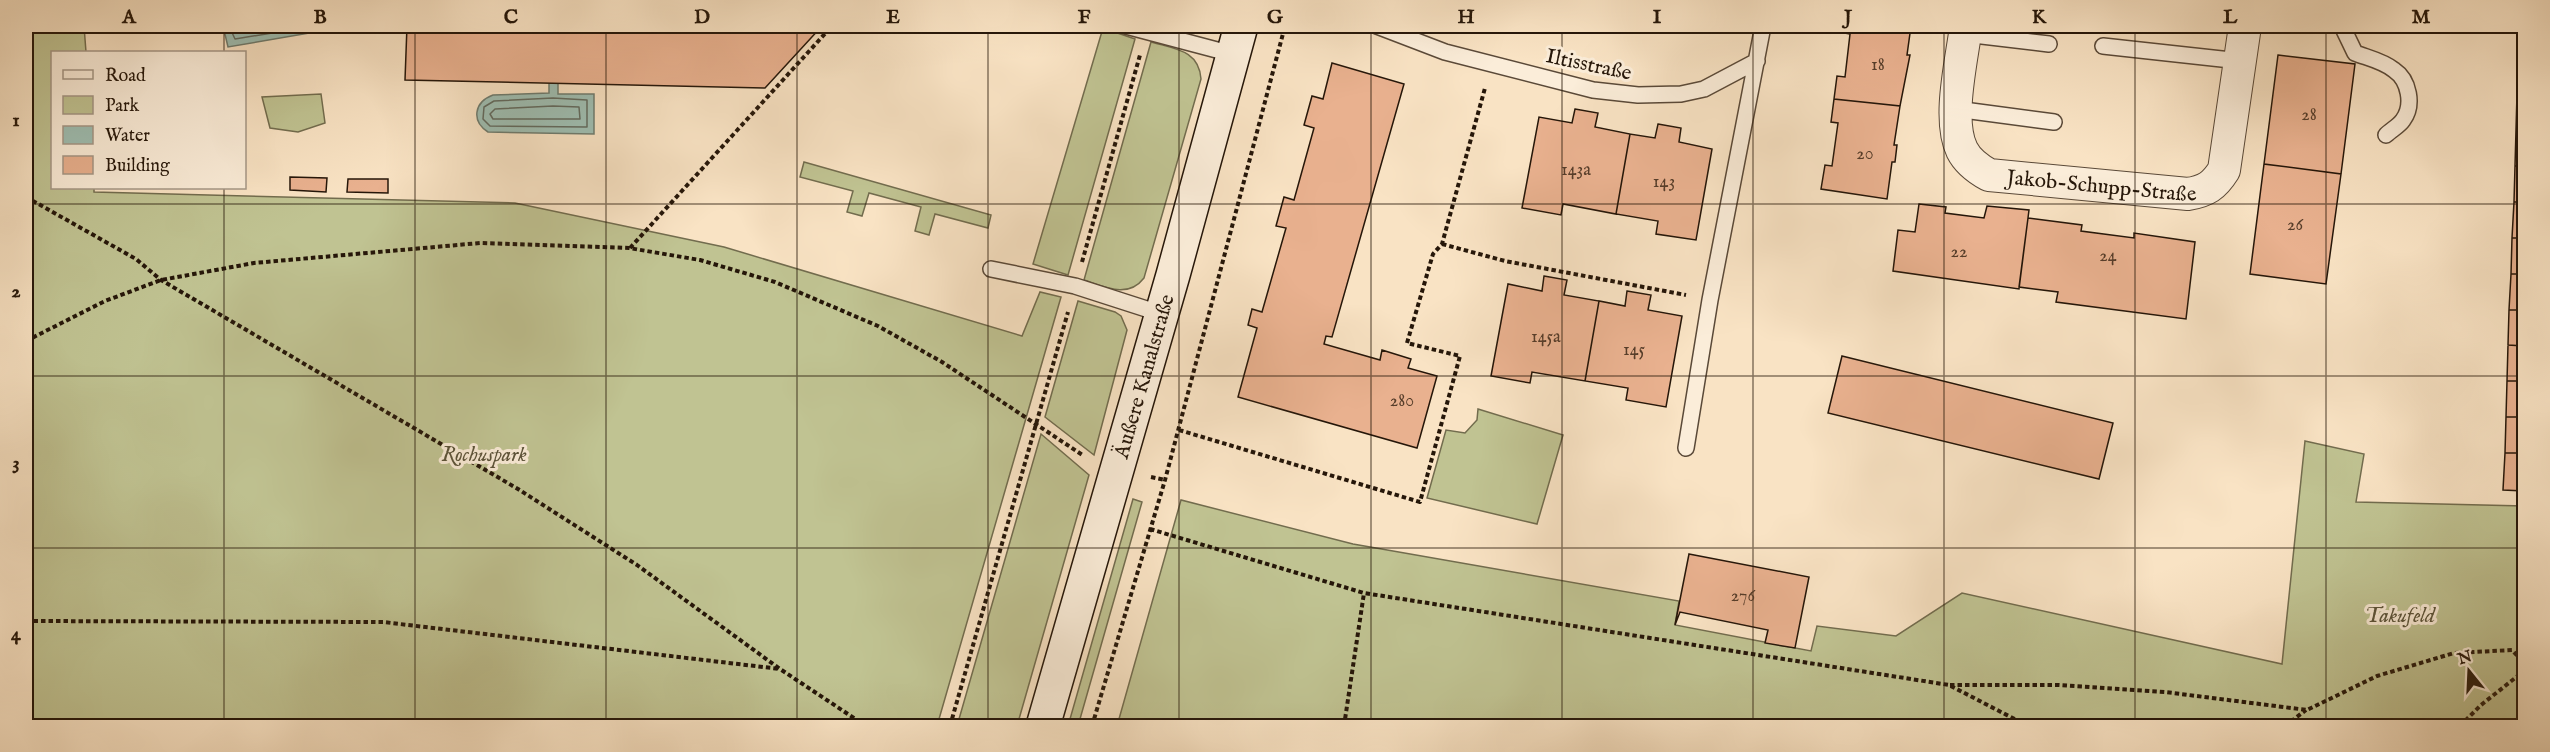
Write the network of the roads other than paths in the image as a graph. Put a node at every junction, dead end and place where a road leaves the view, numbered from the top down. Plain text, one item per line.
1 (1377, 26) edge
2 (1763, 26) edge
3 (2245, 26) edge
4 (2342, 26) edge
5 (1132, 27) edge
6 (1965, 30) edge
7 (1236, 40) edge
8 (2049, 44) dead end
9 (2103, 46) dead end
10 (1757, 61) junction
11 (2240, 61) junction
12 (1956, 109) junction
13 (2054, 122) dead end
14 (2386, 135) dead end
15 (991, 269) dead end
16 (1162, 314) junction
17 (1686, 448) dead end
18 (1043, 726) edge

1 - 10 lane, Iltisstraße
2 - 10 lane
3 - 11 street, Jakob-Schupp-Straße
4 - 14 lane
5 - 7 lane
6 - 8 lane
6 - 12 street, Jakob-Schupp-Straße
7 - 16 main road, Äußere Kanalstraße
9 - 11 lane
10 - 17 lane
11 - 12 street, Jakob-Schupp-Straße
12 - 13 lane
15 - 16 lane
16 - 18 main road, Äußere Kanalstraße

